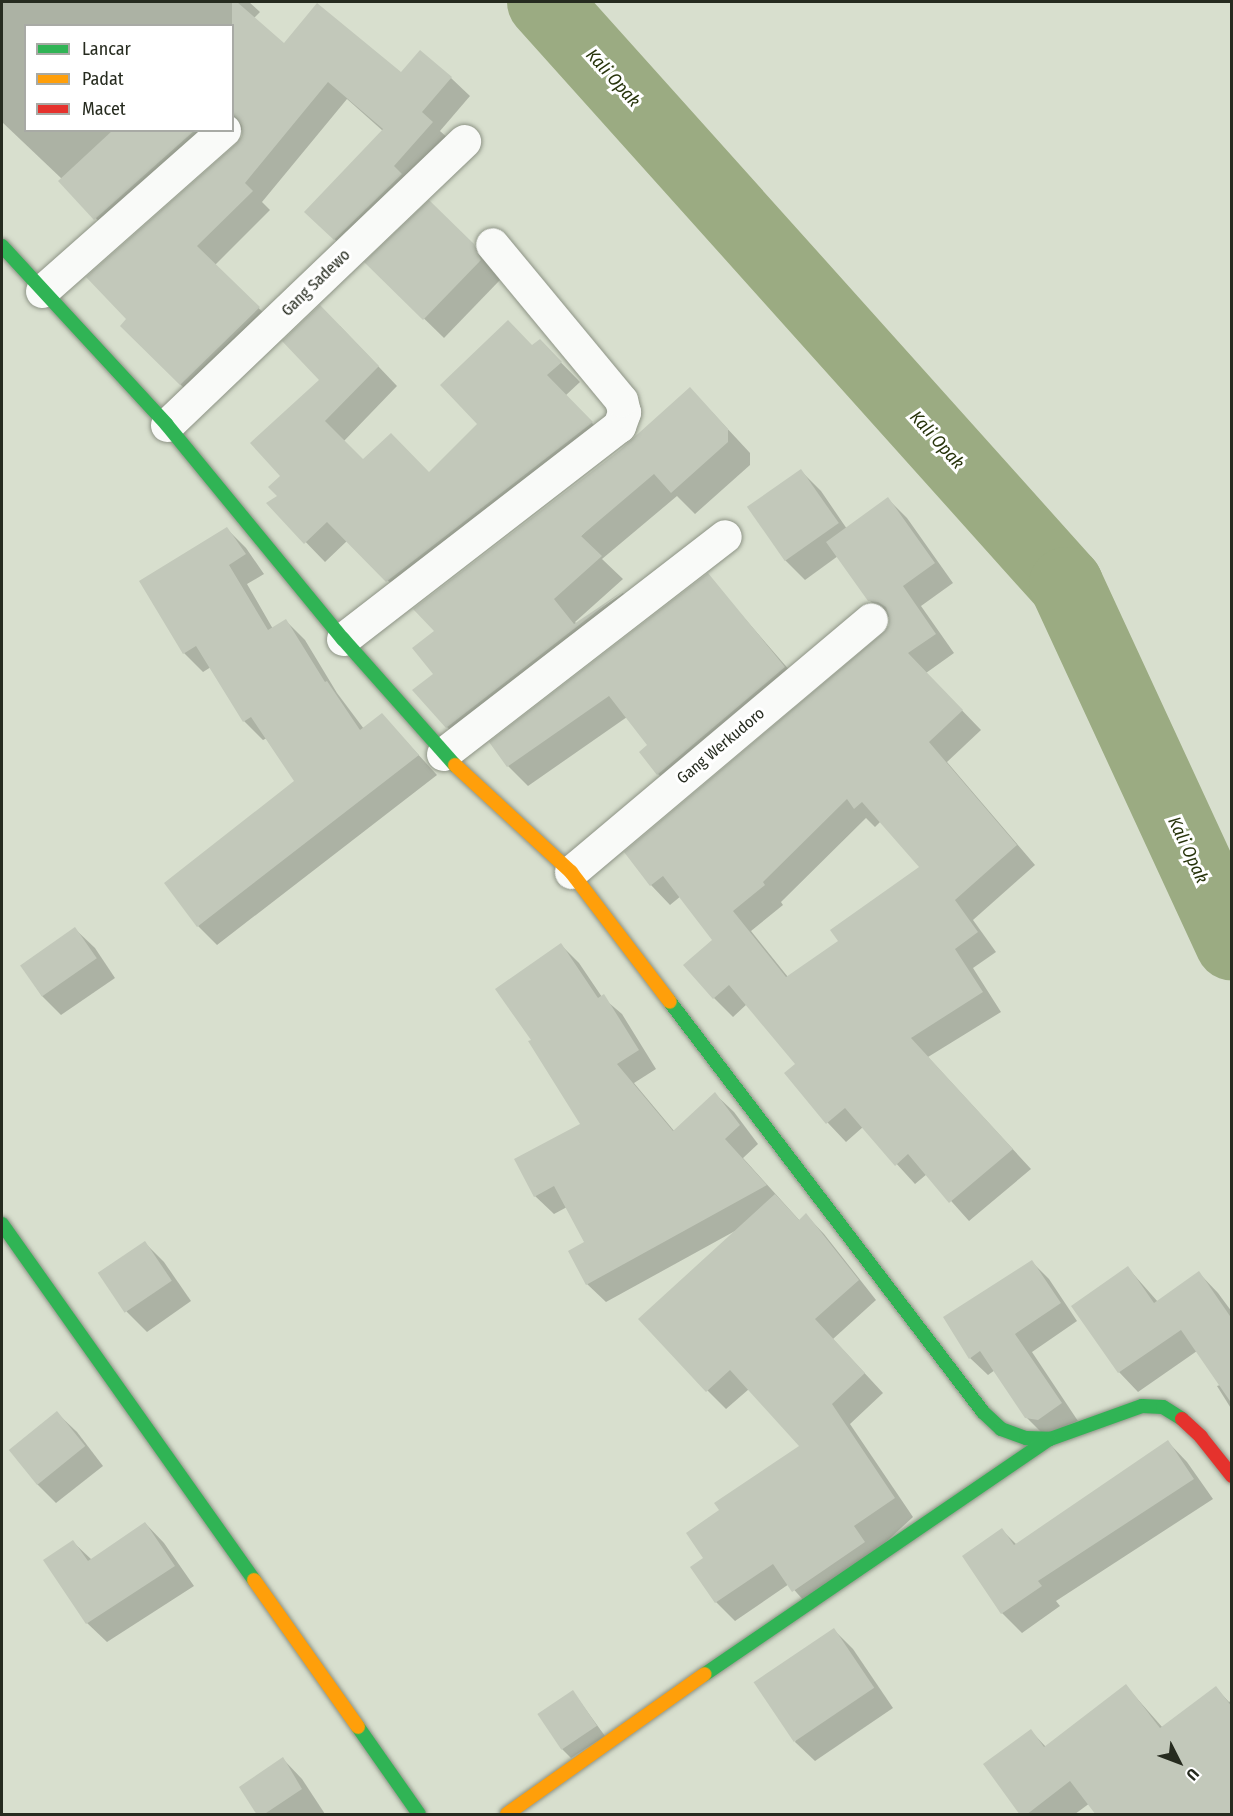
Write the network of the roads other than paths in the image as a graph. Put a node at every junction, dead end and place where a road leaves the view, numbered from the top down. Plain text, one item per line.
1 (223, 132) edge
2 (465, 141) dead end
3 (492, 244) dead end
4 (2, 246) edge
5 (42, 291) junction
6 (167, 425) junction
7 (725, 536) dead end
8 (872, 619) dead end
9 (343, 639) junction
10 (443, 754) junction
11 (571, 872) junction
12 (2, 1224) edge
13 (1050, 1438) junction
14 (1232, 1476) edge
15 (419, 1815) edge
16 (507, 1815) edge

1 - 5 street
2 - 6 street, Gang Sadewo
3 - 9 street
4 - 5 street
5 - 6 street
6 - 9 street
7 - 10 street
8 - 11 street, Gang Werkudoro
9 - 10 street
10 - 11 street
11 - 13 street
12 - 15 street
13 - 14 street
13 - 16 street

